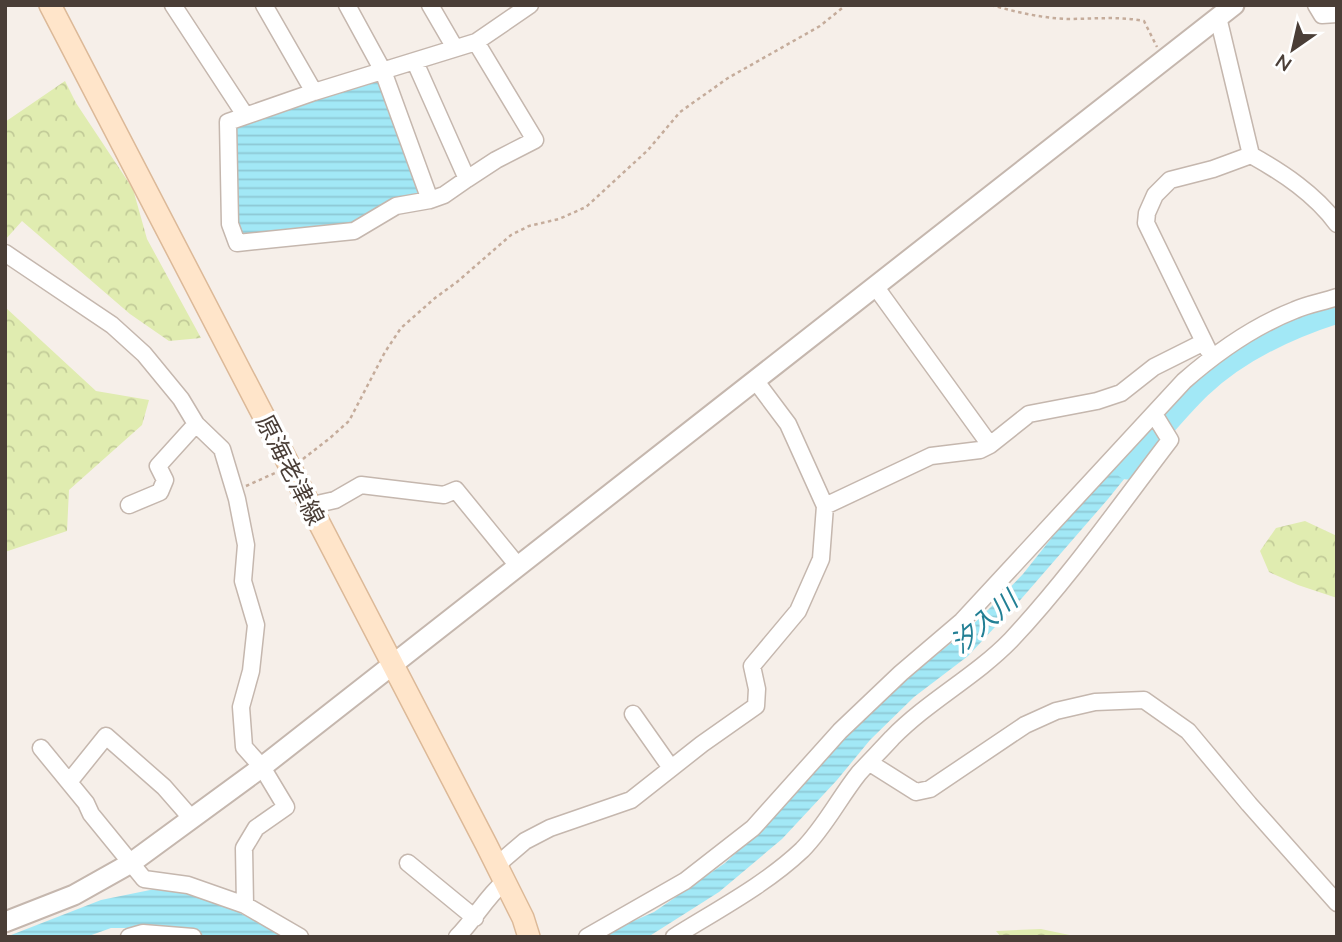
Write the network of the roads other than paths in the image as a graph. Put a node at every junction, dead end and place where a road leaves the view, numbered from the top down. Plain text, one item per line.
1 (50, 5) edge
2 (264, 5) edge
3 (347, 5) edge
4 (430, 5) edge
5 (1316, 5) edge
6 (177, 7) edge
7 (522, 8) edge
8 (1226, 11) edge
9 (1337, 14) edge
10 (476, 42) junction
11 (455, 48) junction
12 (415, 62) junction
13 (383, 71) junction
14 (314, 92) junction
15 (245, 115) junction
16 (1251, 155) junction
17 (467, 179) junction
18 (430, 200) junction
19 (1337, 224) edge
20 (5, 253) edge
21 (875, 286) junction
22 (1337, 297) edge
23 (1208, 349) junction
24 (755, 380) junction
25 (1154, 414) junction
26 (196, 424) junction
27 (990, 446) junction
28 (129, 505) dead end
29 (308, 506) junction
30 (825, 506) junction
31 (518, 566) junction
32 (392, 665) junction
33 (633, 714) dead end
34 (41, 748) dead end
35 (870, 763) junction
36 (262, 767) junction
37 (671, 768) junction
38 (69, 782) junction
39 (192, 819) junction
40 (131, 863) junction
41 (408, 863) dead end
42 (501, 873) junction
43 (1337, 903) edge
44 (245, 905) junction
45 (475, 918) junction
46 (5, 922) edge
47 (129, 937) edge
48 (193, 937) edge
49 (300, 937) edge
50 (457, 937) edge
51 (528, 937) edge
52 (587, 937) edge
53 (674, 937) edge

1 - 29 main road, 原海老津線
2 - 14 street
3 - 13 street
4 - 11 street
5 - 9 street
6 - 15 street
7 - 10 street
8 - 16 street
8 - 21 street
10 - 11 street
10 - 17 street
11 - 12 street
12 - 13 street
12 - 17 street
13 - 14 street
13 - 18 street
14 - 15 street
15 - 18 street
16 - 19 street
16 - 23 street
17 - 18 street
20 - 26 street
21 - 24 street
21 - 27 street
22 - 23 street
23 - 25 street
23 - 27 street
24 - 30 street
24 - 31 street
25 - 35 street
25 - 52 street
26 - 28 street
26 - 36 street
27 - 30 street
29 - 31 street
29 - 32 main road, 原海老津線
30 - 37 street
31 - 32 street
32 - 36 street
32 - 42 main road, 原海老津線
33 - 37 street
34 - 38 street
35 - 43 street
35 - 53 street
36 - 39 street
36 - 44 street
37 - 42 street
38 - 39 street
38 - 40 street
39 - 40 street
40 - 44 street
40 - 46 street
41 - 45 street
42 - 45 street
42 - 51 main road, 原海老津線
44 - 49 street
45 - 50 street
47 - 48 street

